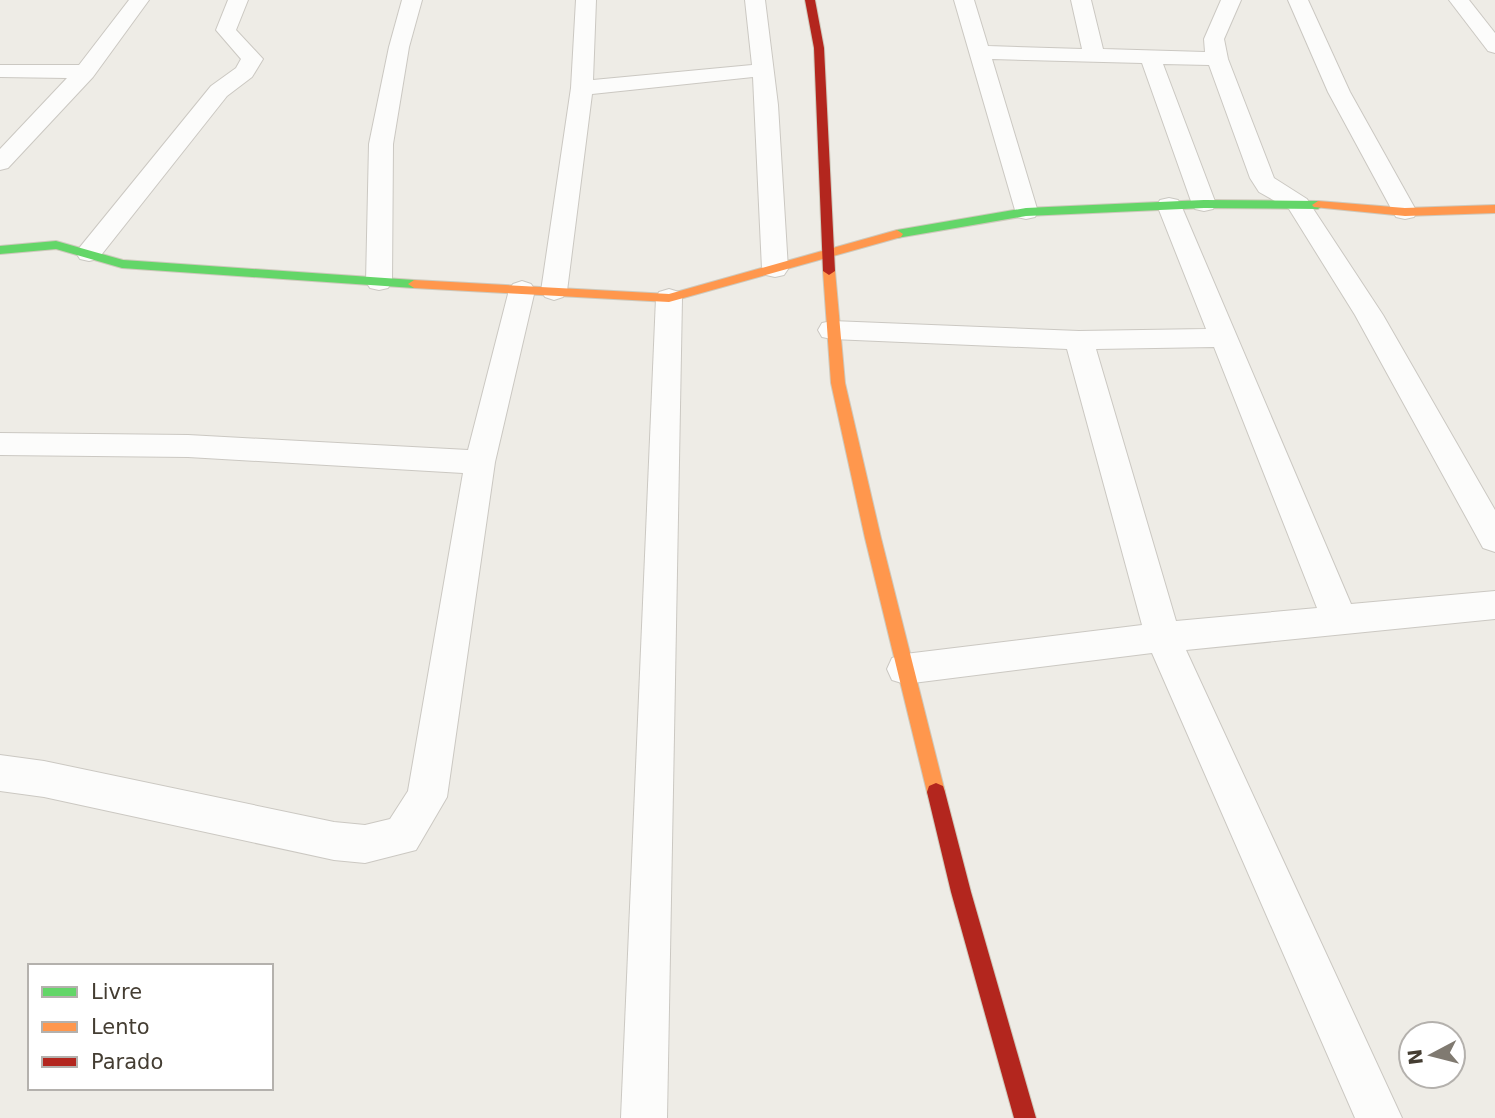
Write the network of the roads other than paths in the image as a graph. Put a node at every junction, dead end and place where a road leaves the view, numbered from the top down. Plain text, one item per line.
1 (139, 0) edge
2 (238, 0) edge
3 (412, 0) edge
4 (586, 0) edge
5 (755, 0) edge
6 (810, 0) edge
7 (964, 0) edge
8 (1081, 0) edge
9 (1231, 0) edge
10 (1298, 0) edge
11 (1459, 0) edge
12 (1491, 36) edge
13 (979, 52) junction
14 (1094, 56) junction
15 (1150, 57) junction
16 (1217, 59) junction
17 (763, 70) junction
18 (0, 71) edge
19 (85, 72) junction
20 (582, 88) junction
21 (0, 163) edge
22 (1204, 204) junction
23 (1298, 204) junction
24 (1169, 205) junction
25 (1495, 209) edge
26 (1026, 212) junction
27 (1405, 212) junction
28 (0, 250) edge
29 (89, 253) junction
30 (830, 254) junction
31 (775, 269) junction
32 (379, 282) junction
33 (522, 290) junction
34 (554, 291) junction
35 (669, 298) junction
36 (832, 330) junction
37 (1222, 338) junction
38 (1079, 340) junction
39 (0, 444) edge
40 (480, 462) junction
41 (1495, 539) edge
42 (1495, 605) edge
43 (1339, 618) junction
44 (1163, 637) junction
45 (905, 669) junction
46 (0, 773) edge
47 (644, 1118) edge
48 (1025, 1118) edge
49 (1379, 1118) edge

1 - 19 street
2 - 29 street
3 - 32 street
4 - 20 street
5 - 17 street
6 - 30 street
7 - 13 street
8 - 14 street
9 - 16 street
10 - 27 street
11 - 12 street
13 - 14 street
13 - 26 street
14 - 15 street
15 - 16 street
15 - 22 street
16 - 23 street
17 - 20 street
17 - 31 street
18 - 19 street
19 - 21 street
20 - 34 street
22 - 23 street
22 - 24 street
23 - 27 street
23 - 41 street
24 - 26 street
24 - 37 street
25 - 27 street
26 - 30 street
28 - 29 street
29 - 32 street
30 - 31 street
30 - 36 street
31 - 35 street
32 - 33 street
33 - 34 street
33 - 40 street
34 - 35 street
35 - 47 street
36 - 38 street
36 - 45 street
37 - 38 street
37 - 43 street
38 - 44 street
39 - 40 street
40 - 46 street
42 - 43 street
43 - 44 street
44 - 45 street
44 - 49 street
45 - 48 street

